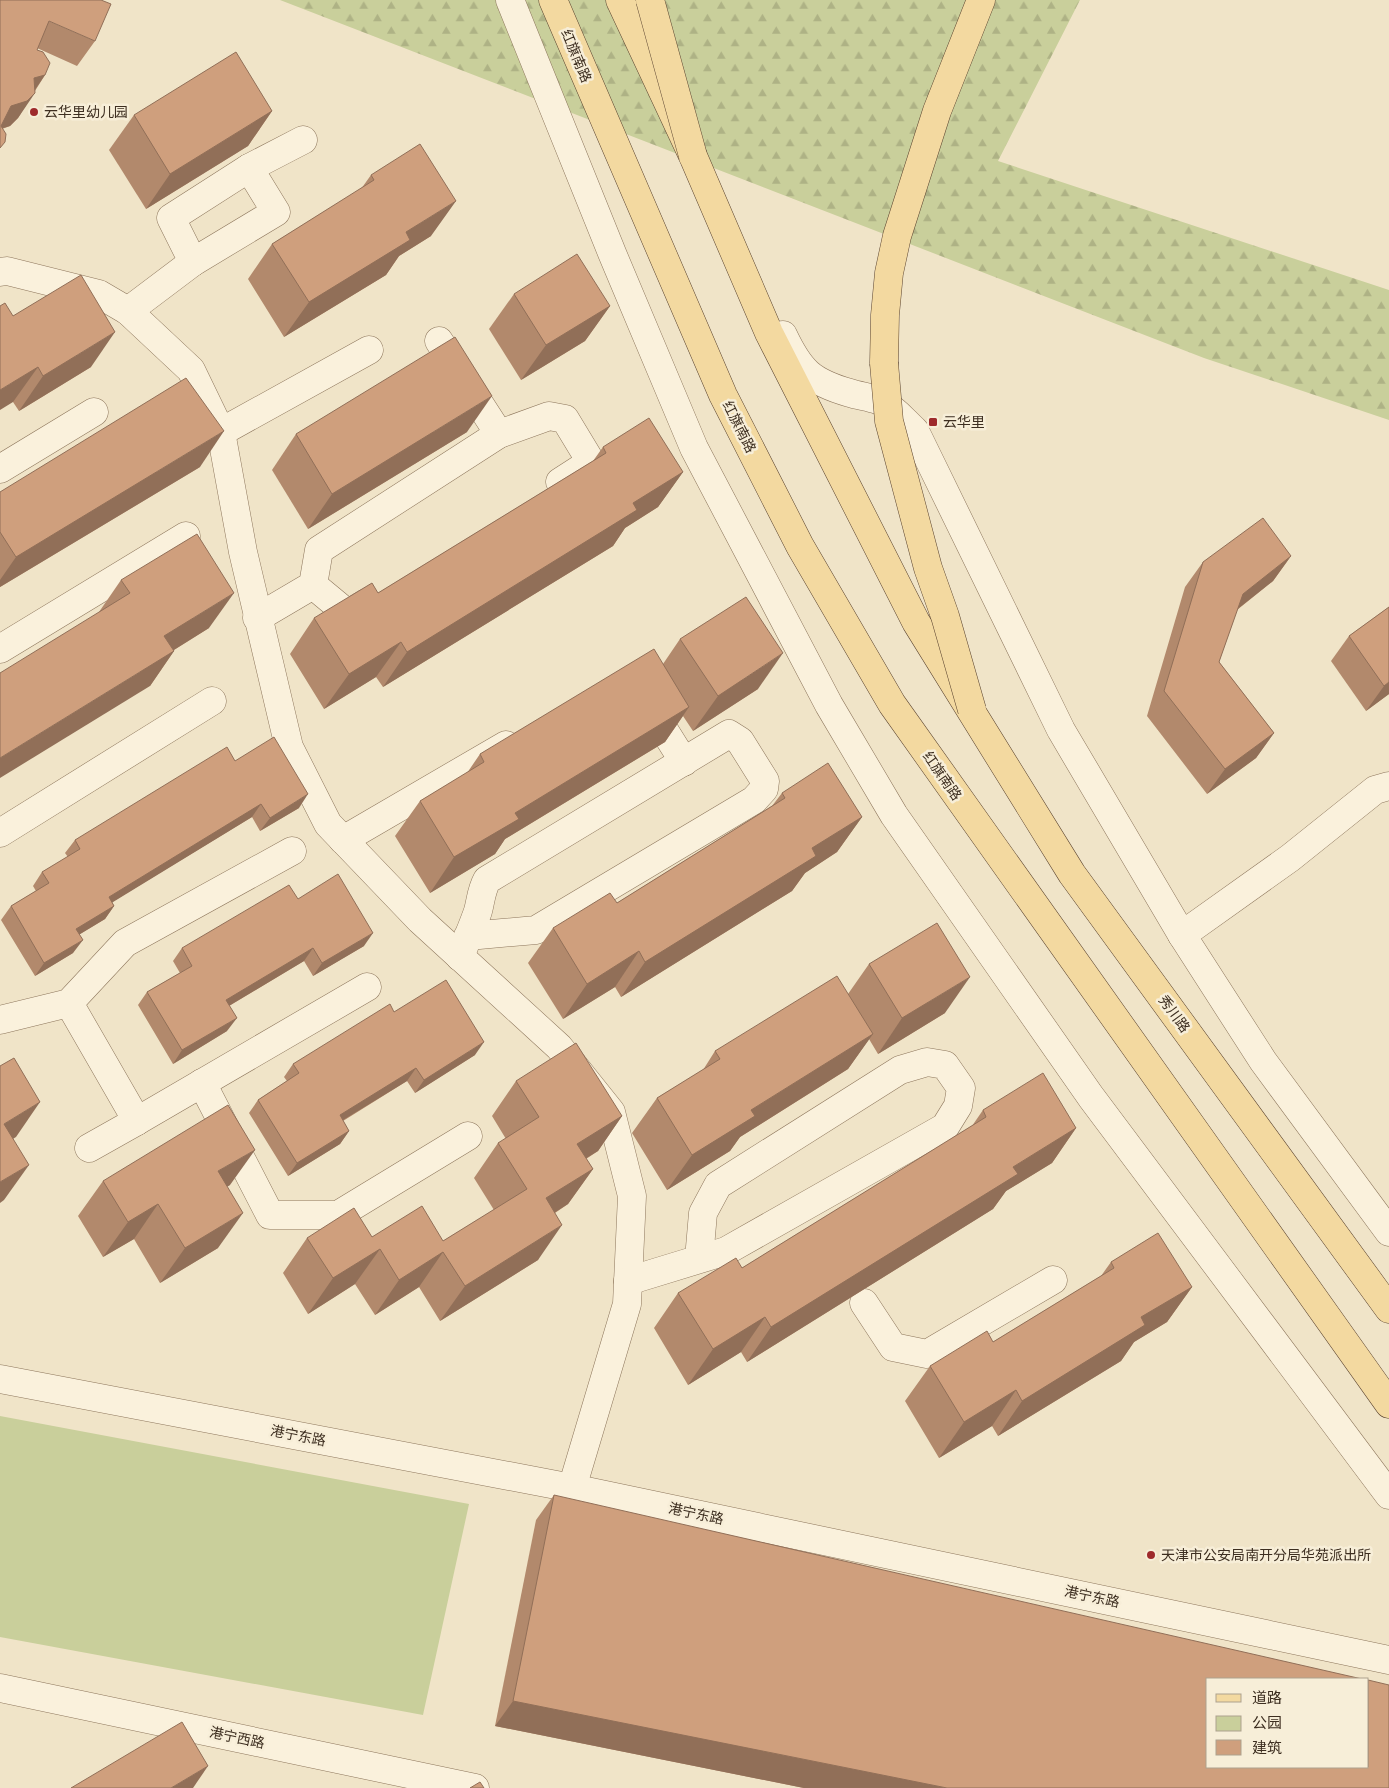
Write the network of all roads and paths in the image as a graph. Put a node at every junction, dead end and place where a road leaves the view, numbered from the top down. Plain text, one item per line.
1 (510, 0) edge
2 (553, 0) edge
3 (620, 0) edge
4 (633, 0) edge
5 (650, 0) edge
6 (981, 0) edge
7 (303, 140) dead end
8 (693, 156) junction
9 (249, 168) junction
10 (193, 262) junction
11 (0, 272) edge
12 (128, 311) junction
13 (439, 341) dead end
14 (369, 350) dead end
15 (94, 412) dead end
16 (221, 432) junction
17 (499, 434) junction
18 (0, 469) edge
19 (541, 494) edge
20 (186, 536) dead end
21 (313, 585) junction
22 (390, 588) edge
23 (257, 618) junction
24 (0, 650) edge
25 (635, 684) edge
26 (212, 701) dead end
27 (972, 710) junction
28 (529, 731) edge
29 (684, 762) junction
30 (1389, 786) edge
31 (0, 833) edge
32 (343, 840) junction
33 (292, 851) dead end
34 (1182, 935) junction
35 (464, 947) junction
36 (368, 987) dead end
37 (70, 1003) junction
38 (0, 1020) edge
39 (202, 1083) junction
40 (137, 1121) junction
41 (468, 1136) dead end
42 (89, 1148) dead end
43 (1389, 1232) edge
44 (700, 1259) junction
45 (1053, 1280) dead end
46 (628, 1281) junction
47 (864, 1303) edge
48 (1389, 1309) edge
49 (0, 1379) edge
50 (1389, 1404) edge
51 (572, 1488) junction
52 (1389, 1495) edge
53 (1389, 1660) edge
54 (0, 1688) edge
55 (475, 1788) edge

1 - 52 street
2 - 50 main road, 红旗南路
3 - 8 main road, bridge
4 - 34 street
5 - 8 main road, bridge
6 - 27 main road, bridge
7 - 9 street
8 - 27 main road, bridge
9 - 10 street
9 - 10 street
10 - 12 street
11 - 12 street
12 - 16 street
13 - 17 street
14 - 16 street
15 - 18 street
16 - 23 street
17 - 19 street
17 - 21 street
20 - 24 street
21 - 22 street
21 - 23 street
23 - 32 street
25 - 29 street
26 - 31 street
27 - 48 main road, 秀川路
28 - 32 street
29 - 35 street
29 - 35 street
30 - 34 street
32 - 35 street
33 - 37 street
34 - 43 street
35 - 46 street
36 - 39 street
37 - 38 street
37 - 40 street
39 - 40 street
39 - 41 street
40 - 42 street
44 - 44 street
44 - 46 street
45 - 47 street
46 - 51 street
49 - 51 street, 港宁东路
51 - 53 street, 港宁东路
54 - 55 street, 港宁西路

